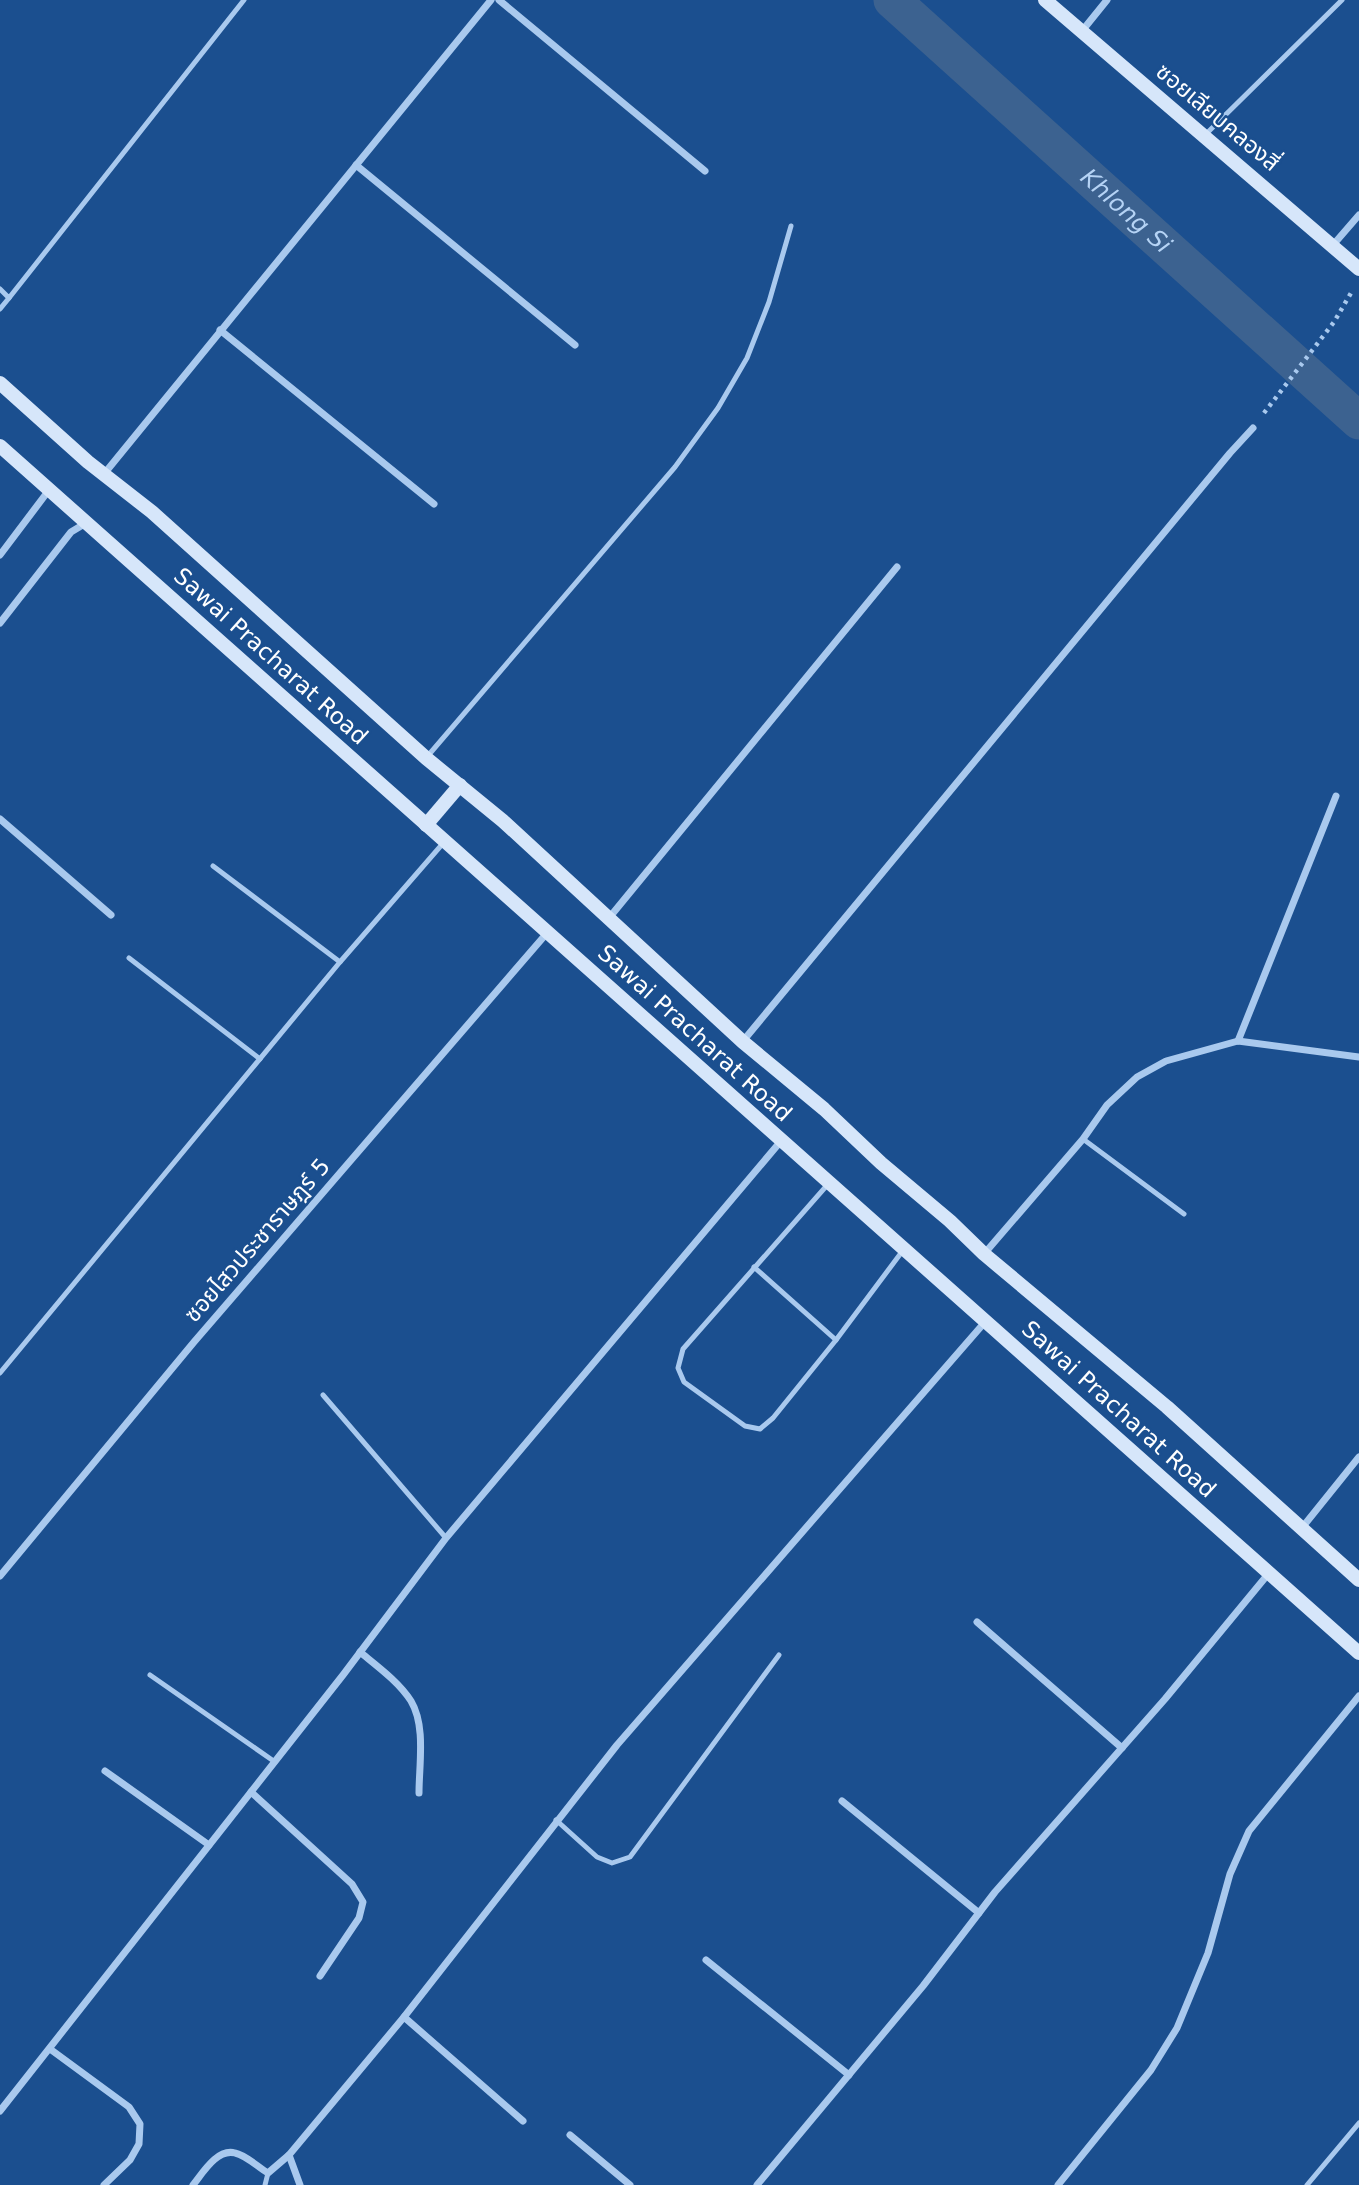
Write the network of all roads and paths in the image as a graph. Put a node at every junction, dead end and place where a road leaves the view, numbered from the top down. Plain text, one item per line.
1 (244, 0) edge
2 (491, 0) edge
3 (499, 0) edge
4 (1045, 0) edge
5 (1107, 0) edge
6 (1342, 0) edge
7 (1082, 31) junction
8 (1205, 135) junction
9 (356, 165) junction
10 (705, 171) dead end
11 (1359, 215) edge
12 (791, 226) dead end
13 (1333, 246) junction
14 (1359, 270) edge
15 (0, 289) edge
16 (1353, 290) dead end
17 (9, 298) junction
18 (0, 309) edge
19 (220, 330) junction
20 (575, 345) dead end
21 (0, 383) edge
22 (1253, 428) joint
23 (0, 446) edge
24 (104, 474) junction
25 (49, 490) junction
26 (434, 504) dead end
27 (86, 523) junction
28 (0, 555) edge
29 (897, 567) dead end
30 (0, 623) edge
31 (426, 758) junction
32 (460, 785) junction
33 (1336, 796) dead end
34 (0, 819) edge
35 (426, 825) junction
36 (445, 841) junction
37 (213, 866) dead end
38 (111, 915) dead end
39 (609, 919) junction
40 (547, 933) junction
41 (129, 958) dead end
42 (340, 962) junction
43 (1238, 1041) junction
44 (743, 1042) junction
45 (1359, 1057) edge
46 (260, 1059) junction
47 (1083, 1139) junction
48 (781, 1140) junction
49 (830, 1183) junction
50 (1184, 1214) dead end
51 (904, 1249) junction
52 (984, 1254) junction
53 (754, 1266) junction
54 (985, 1321) junction
55 (836, 1340) junction
56 (0, 1373) edge
57 (323, 1395) dead end
58 (1359, 1457) edge
59 (1301, 1529) junction
60 (446, 1538) junction
61 (1269, 1573) junction
62 (0, 1576) edge
63 (1359, 1580) edge
64 (977, 1622) dead end
65 (360, 1653) junction
66 (1359, 1653) edge
67 (779, 1655) dead end
68 (150, 1675) dead end
69 (1359, 1696) edge
70 (1122, 1748) junction
71 (275, 1762) junction
72 (105, 1770) dead end
73 (251, 1792) junction
74 (419, 1793) dead end
75 (842, 1801) dead end
76 (556, 1820) junction
77 (209, 1845) junction
78 (979, 1913) junction
79 (706, 1960) dead end
80 (320, 1976) dead end
81 (404, 2017) junction
82 (50, 2049) junction
83 (849, 2075) junction
84 (0, 2111) edge
85 (523, 2121) dead end
86 (1359, 2123) edge
87 (570, 2135) dead end
88 (289, 2155) junction
89 (268, 2174) junction
90 (104, 2185) edge
91 (193, 2185) edge
92 (265, 2185) edge
93 (300, 2185) edge
94 (630, 2185) edge
95 (757, 2185) edge
96 (1058, 2185) edge
97 (1307, 2185) edge

1 - 17 lane
2 - 9 street
3 - 10 street
4 - 7 main road, ซอยเลียบคลองสี่
5 - 7 street
6 - 8 lane
7 - 8 main road, ซอยเลียบคลองสี่
8 - 13 main road, ซอยเลียบคลองสี่
9 - 19 street
9 - 20 street
11 - 13 street
12 - 31 lane
13 - 14 main road, ซอยเลียบคลองสี่
15 - 17 lane
16 - 22 path
17 - 18 lane
19 - 24 street
19 - 26 street
21 - 24 main road, Sawai Pracharat Road
22 - 44 street
23 - 25 main road, Sawai Pracharat Road
24 - 31 main road, Sawai Pracharat Road
25 - 27 main road, Sawai Pracharat Road
25 - 28 street
27 - 30 street
27 - 35 main road, Sawai Pracharat Road
29 - 39 street
31 - 32 main road, Sawai Pracharat Road
32 - 35 main road
32 - 39 main road, Sawai Pracharat Road
33 - 43 street
34 - 38 street
35 - 36 main road, Sawai Pracharat Road
36 - 40 main road, Sawai Pracharat Road
36 - 42 lane
37 - 42 lane
39 - 44 main road, Sawai Pracharat Road
40 - 48 main road, Sawai Pracharat Road
40 - 62 street, ซอยไสวประชาราษฎร์ 5
41 - 46 lane
42 - 46 lane
43 - 45 street
43 - 47 street
44 - 52 main road, Sawai Pracharat Road
46 - 56 lane
47 - 50 lane
47 - 52 street
48 - 49 main road, Sawai Pracharat Road
48 - 60 street
49 - 51 main road, Sawai Pracharat Road
49 - 53 lane
51 - 54 main road, Sawai Pracharat Road
51 - 55 lane
52 - 59 main road, Sawai Pracharat Road
53 - 55 lane
53 - 55 lane
54 - 61 main road, Sawai Pracharat Road
54 - 76 street
57 - 60 lane
58 - 59 street
59 - 63 main road, Sawai Pracharat Road
60 - 65 street
61 - 66 main road, Sawai Pracharat Road
61 - 70 street
64 - 70 street
65 - 71 street
65 - 74 street
67 - 76 lane
68 - 71 lane
69 - 96 street
70 - 78 street
71 - 73 street
72 - 77 street
73 - 77 street
73 - 80 street
75 - 78 street
76 - 81 street
77 - 82 street
78 - 83 street
79 - 83 street
81 - 85 street
81 - 88 street
82 - 84 street
82 - 90 street
83 - 95 street
86 - 97 lane
87 - 94 street
88 - 89 street
88 - 93 street
89 - 91 street
89 - 92 lane

